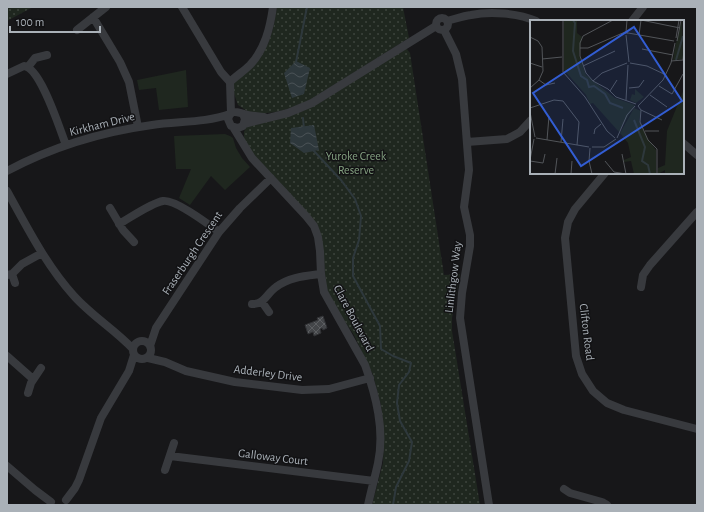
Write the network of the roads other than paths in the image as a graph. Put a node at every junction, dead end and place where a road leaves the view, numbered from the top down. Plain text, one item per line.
1 (106, 7) edge
2 (182, 7) edge
3 (273, 7) edge
4 (643, 7) edge
5 (94, 17) junction
6 (534, 20) edge
7 (633, 20) edge
8 (446, 25) junction
9 (77, 30) dead end
10 (47, 55) dead end
11 (28, 67) junction
12 (7, 74) edge
13 (230, 82) junction
14 (231, 95) junction
15 (242, 113) junction
16 (230, 114) junction
17 (269, 117) junction
18 (208, 121) junction
19 (530, 121) edge
20 (243, 125) junction
21 (138, 127) junction
22 (232, 127) junction
23 (242, 142) junction
24 (468, 142) junction
25 (684, 144) edge
26 (66, 146) junction
27 (697, 155) edge
28 (7, 171) edge
29 (605, 174) edge
30 (271, 178) junction
31 (7, 191) edge
32 (110, 208) dead end
33 (697, 212) edge
34 (119, 224) junction
35 (219, 232) junction
36 (134, 242) dead end
37 (42, 253) junction
38 (10, 274) edge
39 (321, 274) junction
40 (15, 283) dead end
41 (641, 287) dead end
42 (262, 302) junction
43 (252, 304) dead end
44 (269, 312) dead end
45 (142, 350) junction
46 (7, 356) edge
47 (41, 368) dead end
48 (370, 378) junction
49 (33, 379) junction
50 (28, 393) dead end
51 (697, 429) edge
52 (174, 443) dead end
53 (170, 456) junction
54 (7, 466) edge
55 (165, 470) dead end
56 (374, 481) junction
57 (564, 489) dead end
58 (67, 503) edge
59 (51, 504) edge
60 (368, 505) edge
61 (489, 505) edge
62 (606, 505) edge

1 - 5 street
2 - 13 street
3 - 13 street
4 - 7 street
5 - 9 street
5 - 21 street
6 - 8 street
8 - 17 street
8 - 24 street, Linlithgow Way
10 - 11 street
11 - 12 street
11 - 26 street
13 - 14 street
14 - 15 street
14 - 16 street
15 - 16 street
15 - 17 street
15 - 20 street
16 - 18 street, Kirkham Drive
16 - 22 street
17 - 20 street
18 - 21 street, Kirkham Drive
18 - 22 street, Kirkham Drive
19 - 24 street
20 - 22 street
20 - 23 street
21 - 26 street, Kirkham Drive
22 - 23 street, Clare Boulevard
23 - 30 street, Clare Boulevard
24 - 61 street, Linlithgow Way
25 - 27 street
26 - 28 street, Kirkham Drive
29 - 51 street, Clifton Road
30 - 35 street, Fraserburgh Crescent
30 - 39 street, Clare Boulevard
31 - 37 street, Adderley Drive
32 - 34 street
33 - 41 street
34 - 35 street
34 - 36 street
35 - 45 street, Fraserburgh Crescent
37 - 38 street
37 - 45 street, Adderley Drive
38 - 40 street
39 - 42 street
39 - 48 street, Clare Boulevard
42 - 43 street
42 - 44 street
45 - 48 street, Adderley Drive
45 - 58 street, Fraserburgh Crescent
46 - 49 street
47 - 49 street
48 - 56 street, Clare Boulevard
49 - 50 street
52 - 53 street
53 - 55 street
53 - 56 street, Galloway Court
54 - 59 street
56 - 60 street, Clare Boulevard
57 - 62 street
58 - 59 street

